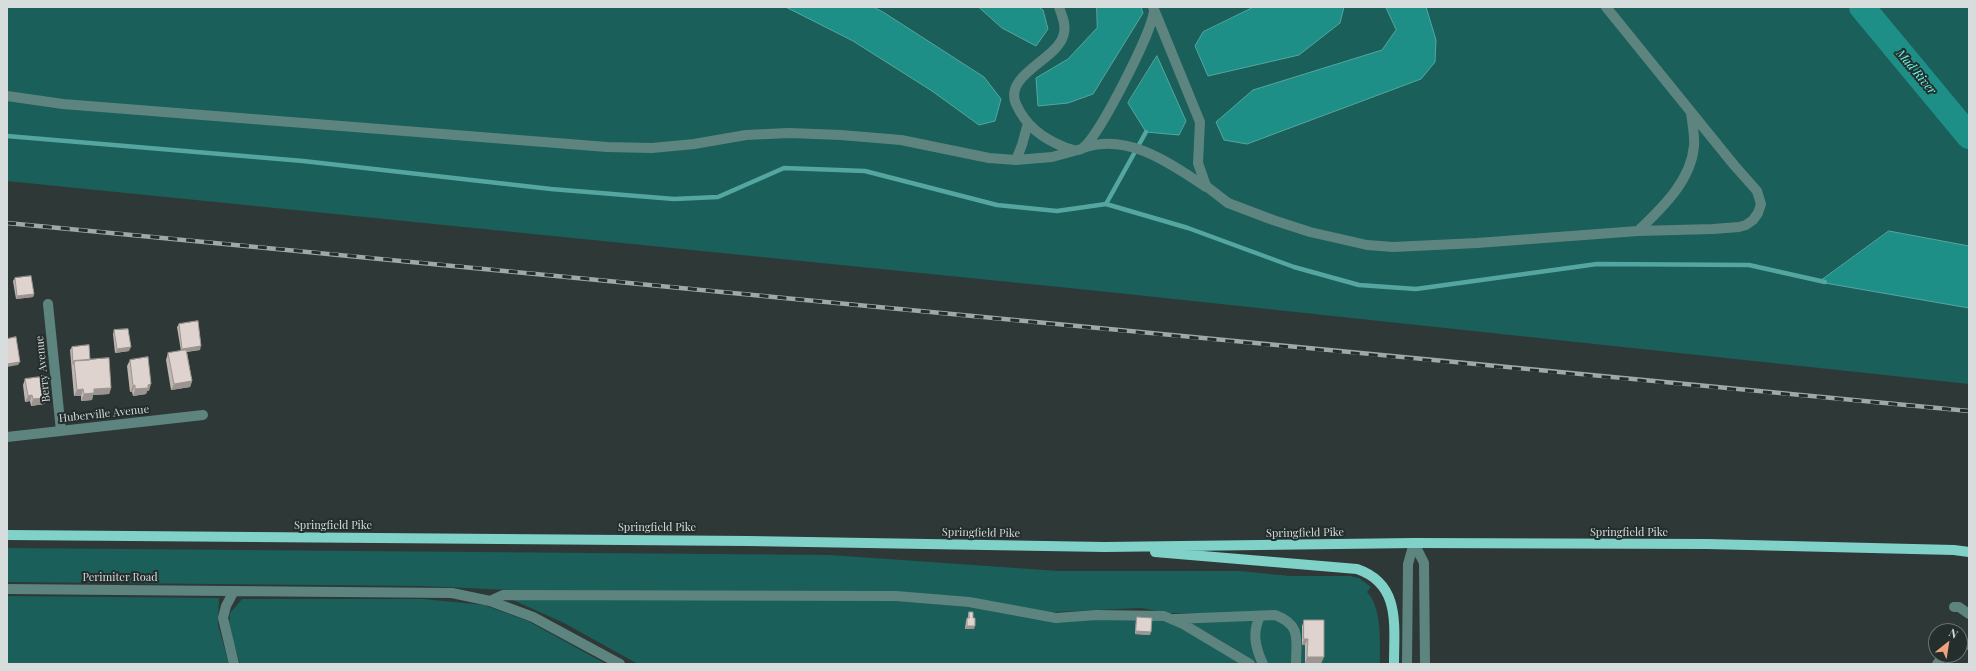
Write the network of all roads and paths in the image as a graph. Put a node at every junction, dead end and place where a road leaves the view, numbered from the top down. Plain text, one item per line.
1 (1060, 7) edge
2 (1606, 7) edge
3 (1153, 8) edge
4 (7, 96) edge
5 (1691, 112) junction
6 (1028, 123) junction
7 (1079, 149) junction
8 (1016, 160) junction
9 (1209, 190) junction
10 (1638, 231) junction
11 (48, 304) dead end
12 (203, 416) dead end
13 (61, 431) junction
14 (7, 437) edge
15 (7, 535) edge
16 (1414, 543) junction
17 (1105, 547) junction
18 (1969, 547) edge
19 (1954, 550) junction
20 (1969, 552) edge
21 (7, 589) edge
22 (234, 591) junction
23 (490, 600) junction
24 (1954, 607) dead end
25 (1969, 614) edge
26 (1260, 616) junction
27 (1172, 619) junction
28 (234, 664) edge
29 (620, 664) edge
30 (1250, 664) edge
31 (1263, 664) edge
32 (1296, 664) edge
33 (1394, 664) edge
34 (1407, 664) edge
35 (1425, 664) edge

1 - 6 street
2 - 5 street
3 - 7 street
3 - 9 street
4 - 8 street
5 - 10 street
5 - 10 street
6 - 7 street
6 - 8 street
7 - 8 street
7 - 9 street
9 - 10 street
11 - 13 street, Berry Avenue
12 - 13 street, Huberville Avenue
13 - 14 street, Huberville Avenue
15 - 17 main road, Springfield Pike
16 - 17 main road, Springfield Pike
16 - 19 main road, Springfield Pike
16 - 34 street
16 - 35 street
17 - 33 main road
18 - 19 main road, Springfield Pike
19 - 20 main road, Springfield Pike
21 - 22 street, Perimiter Road
22 - 23 street, Perimiter Road
22 - 28 street
23 - 27 street
23 - 29 street, Perimiter Road
24 - 25 street
26 - 27 street
26 - 31 street
26 - 32 street
27 - 30 street

